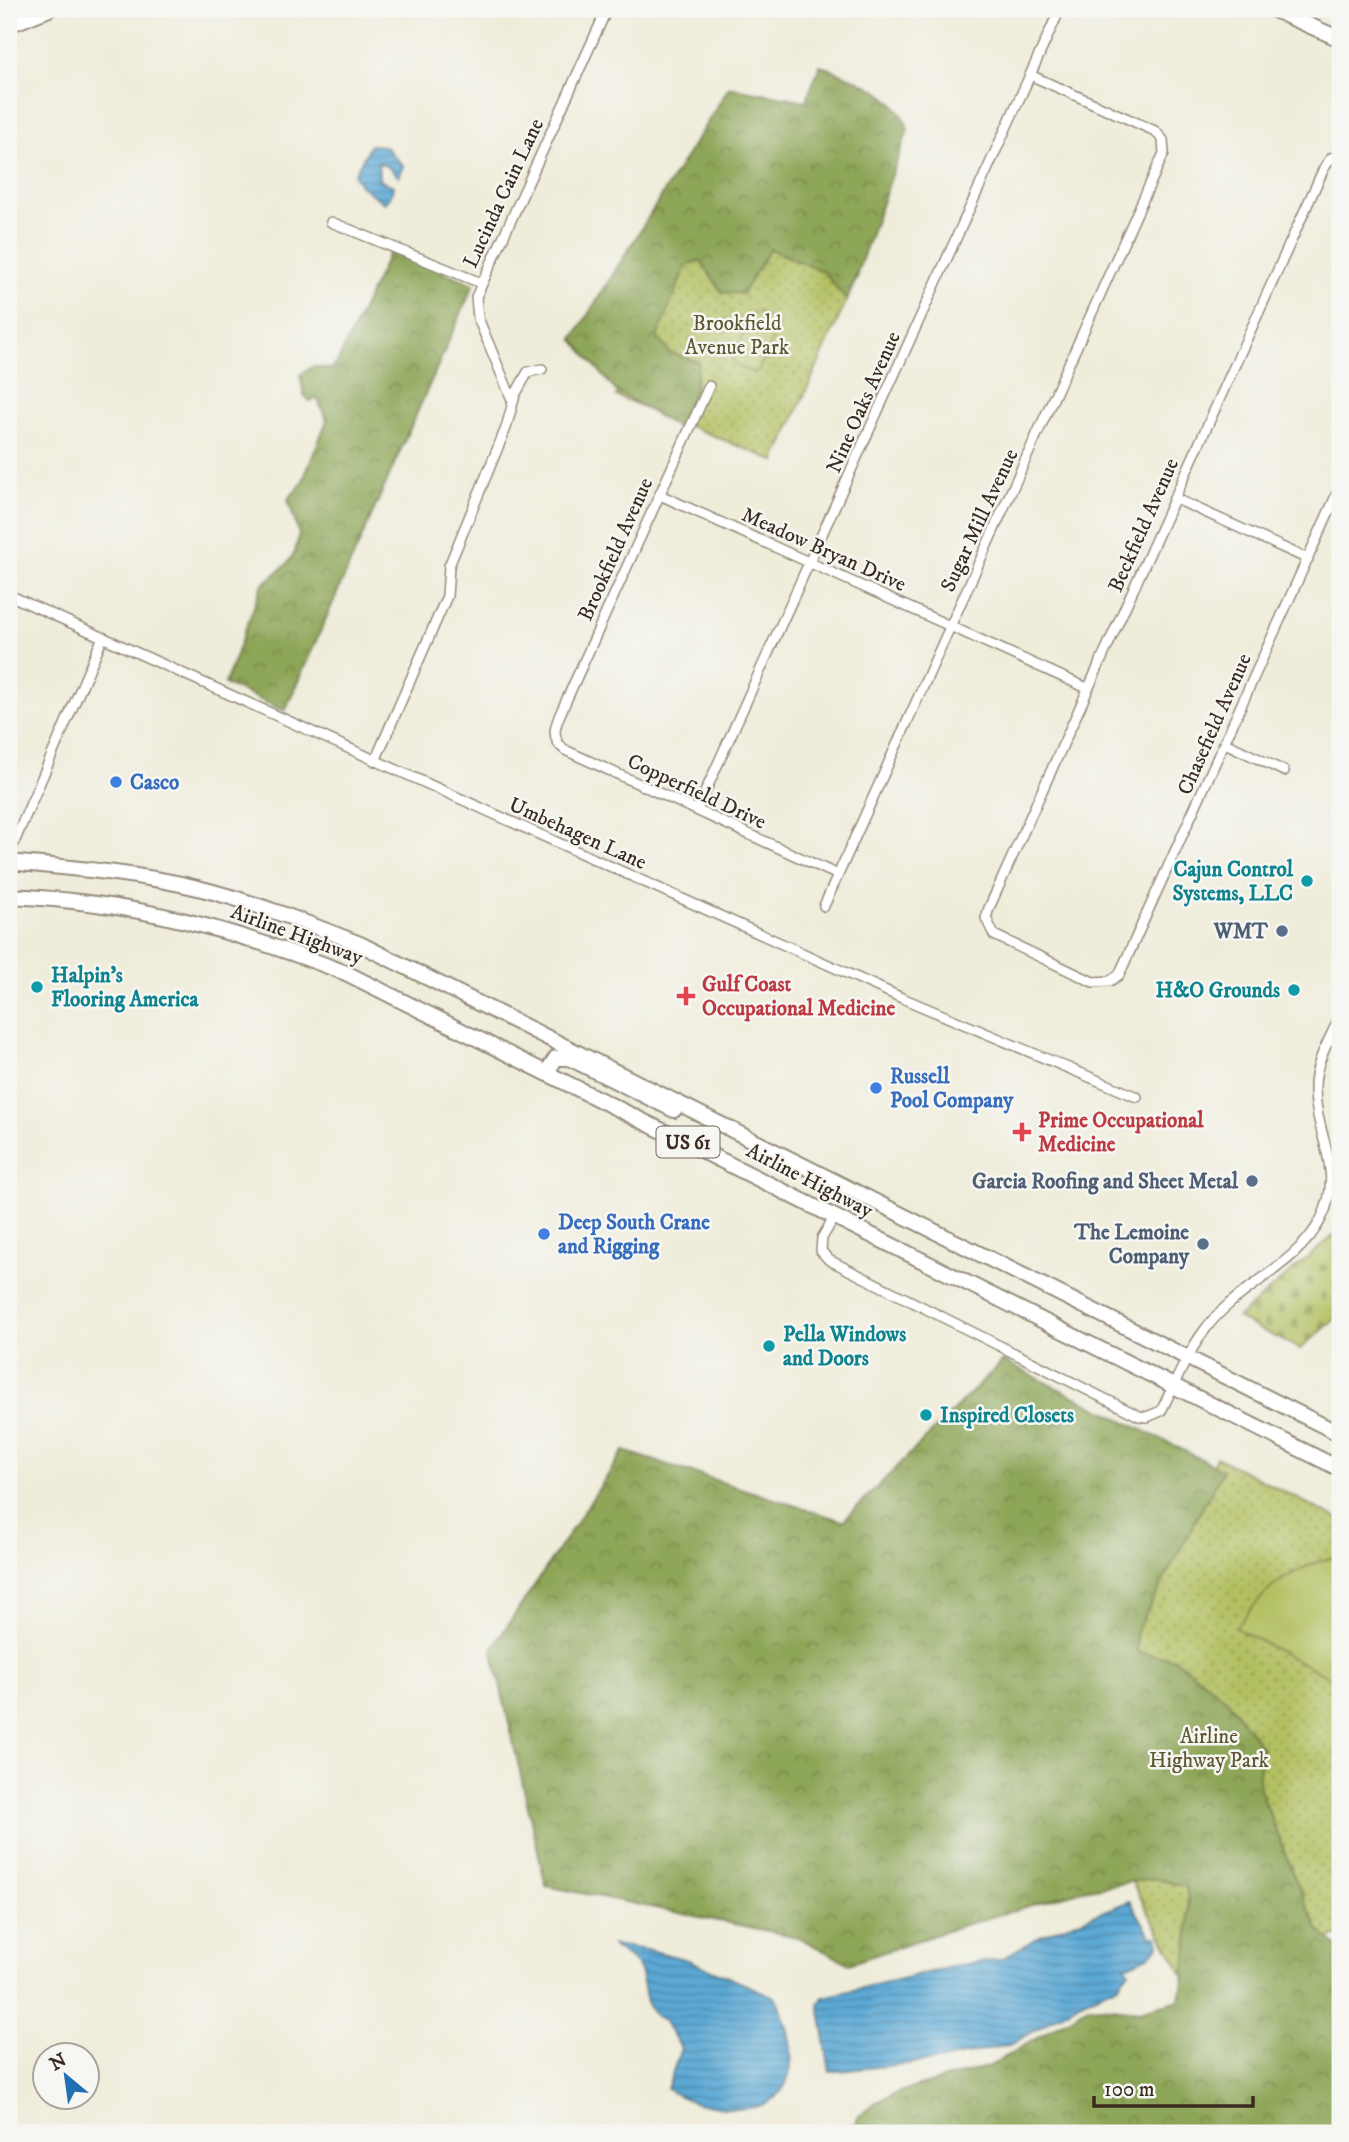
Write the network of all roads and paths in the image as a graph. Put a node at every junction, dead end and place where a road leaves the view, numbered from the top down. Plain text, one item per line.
1 (49, 9) edge
2 (607, 9) edge
3 (1060, 9) edge
4 (1272, 9) edge
5 (9, 25) edge
6 (1340, 39) edge
7 (1031, 75) junction
8 (1336, 156) edge
9 (331, 222) dead end
10 (481, 283) junction
11 (542, 369) dead end
12 (709, 386) dead end
13 (513, 402) junction
14 (1340, 487) edge
15 (660, 495) junction
16 (1174, 498) junction
17 (1308, 559) junction
18 (810, 562) junction
19 (9, 595) edge
20 (950, 626) junction
21 (103, 637) junction
22 (1087, 688) junction
23 (554, 728) joint
24 (1224, 743) junction
25 (375, 761) junction
26 (1284, 771) dead end
27 (697, 810) junction
28 (9, 854) edge
29 (9, 862) edge
30 (838, 875) junction
31 (9, 896) edge
32 (824, 906) dead end
33 (1119, 975) joint
34 (1340, 1016) edge
35 (547, 1072) junction
36 (1137, 1097) dead end
37 (772, 1149) junction
38 (835, 1216) junction
39 (1189, 1358) junction
40 (1174, 1385) junction
41 (1340, 1434) edge
42 (1340, 1469) edge

1 - 5 main road
2 - 10 street, Lucinda Cain Lane
3 - 7 street, Nine Oaks Avenue
4 - 6 main road
7 - 18 street, Nine Oaks Avenue
7 - 20 street, Sugar Mill Avenue
8 - 16 street, Beckfield Avenue
9 - 10 street, Lucinda Cain Lane
10 - 13 street
11 - 13 street
12 - 15 street, Brookfield Avenue
13 - 25 street
14 - 17 street, Chasefield Avenue
15 - 18 street, Meadow Bryan Drive
15 - 23 street, Brookfield Avenue
16 - 17 street
16 - 22 street, Beckfield Avenue
17 - 24 street, Chasefield Avenue
18 - 20 street, Meadow Bryan Drive
18 - 27 street, Nine Oaks Avenue
19 - 21 street, Umbehagen Lane
20 - 22 street, Meadow Bryan Drive
20 - 30 street, Sugar Mill Avenue
21 - 25 street, Umbehagen Lane
21 - 28 street
22 - 33 street, Beckfield Avenue
23 - 27 street, Copperfield Drive
24 - 26 street
24 - 33 street, Chasefield Avenue
25 - 36 street, Umbehagen Lane
27 - 30 street, Copperfield Drive
29 - 37 main road, Airline Highway / US 61
30 - 32 street, Sugar Mill Avenue
31 - 35 main road, Airline Highway / US 61
34 - 39 street
35 - 37 main road
35 - 38 main road, Airline Highway / US 61
37 - 39 main road, Airline Highway / US 61
38 - 40 main road, Airline Highway / US 61
38 - 40 street
39 - 40 street
39 - 41 main road, Airline Highway / US 61
40 - 42 main road, Airline Highway / US 61

